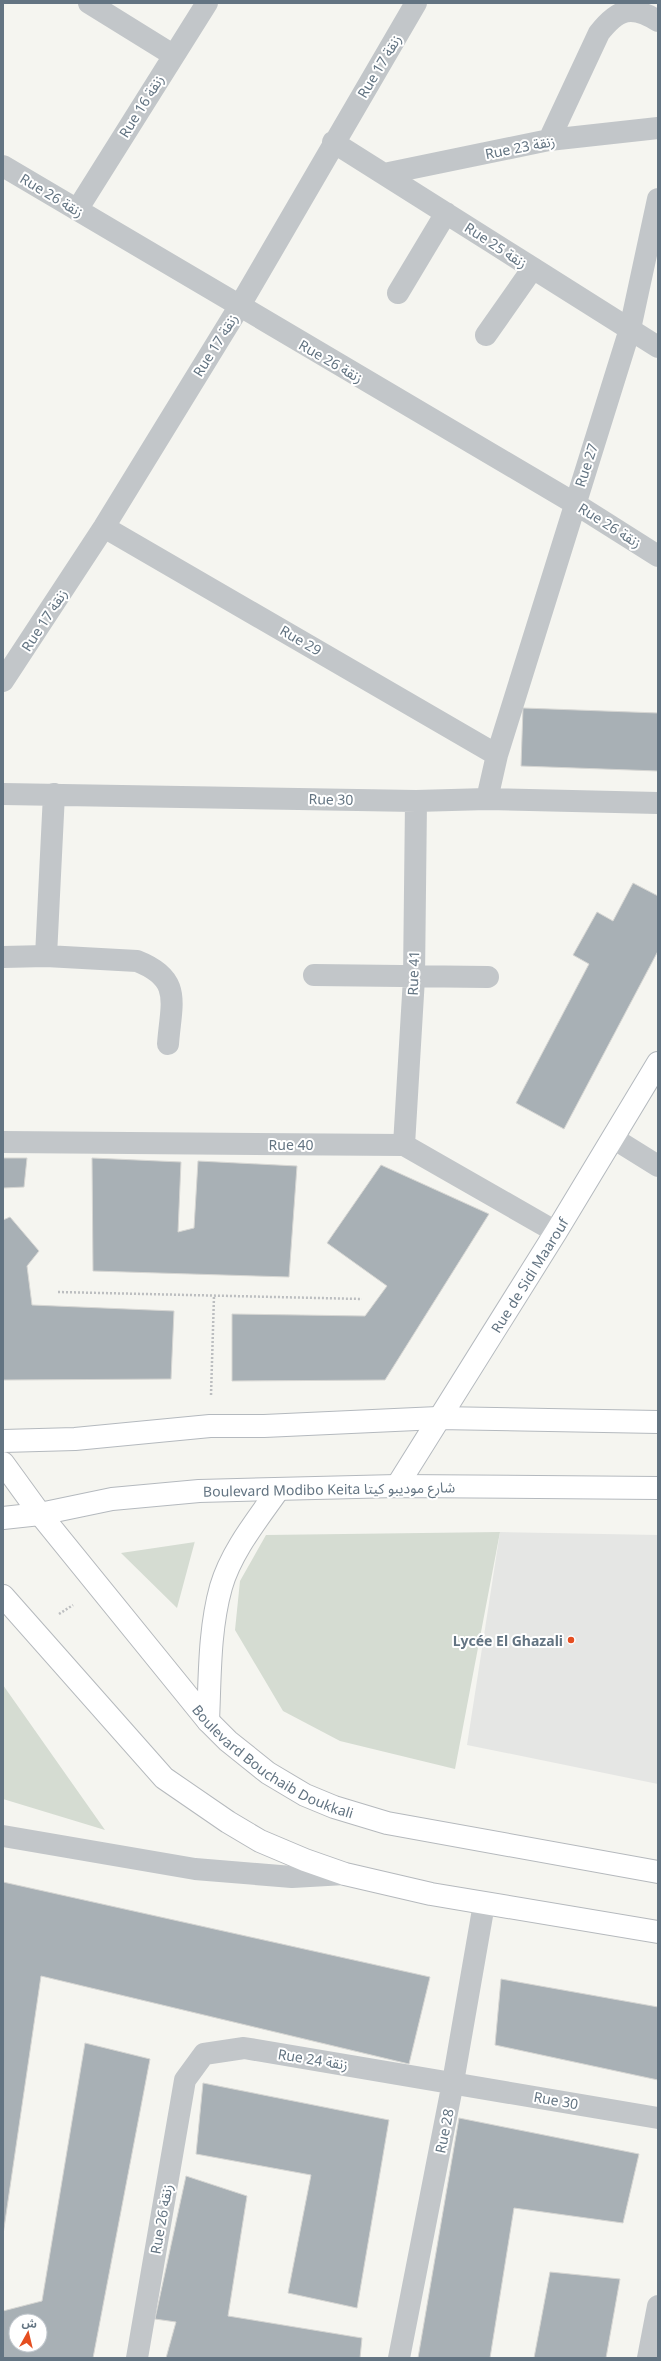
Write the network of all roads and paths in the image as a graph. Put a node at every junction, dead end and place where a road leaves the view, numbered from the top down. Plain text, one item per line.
1 (89, 3) edge
2 (207, 3) edge
3 (416, 3) edge
4 (658, 21) edge
5 (173, 55) junction
6 (658, 128) edge
7 (549, 140) junction
8 (334, 142) junction
9 (3, 166) edge
10 (384, 174) junction
11 (658, 199) edge
12 (77, 210) junction
13 (446, 213) junction
14 (533, 268) junction
15 (398, 293) dead end
16 (239, 307) junction
17 (630, 329) junction
18 (486, 335) dead end
19 (658, 347) edge
20 (574, 503) junction
21 (104, 527) junction
22 (658, 556) edge
23 (3, 681) edge
24 (497, 754) junction
25 (3, 794) edge
26 (54, 794) junction
27 (486, 799) junction
28 (416, 801) junction
29 (658, 803) edge
30 (46, 956) junction
31 (3, 957) edge
32 (314, 975) dead end
33 (414, 978) junction
34 (488, 978) dead end
35 (168, 1044) dead end
36 (658, 1063) edge
37 (613, 1138) junction
38 (3, 1142) edge
39 (404, 1145) junction
40 (658, 1166) edge
41 (556, 1232) junction
42 (58, 1292) dead end
43 (214, 1296) junction
44 (362, 1299) dead end
45 (438, 1418) junction
46 (658, 1422) edge
47 (210, 1426) junction
48 (3, 1441) edge
49 (3, 1463) edge
50 (397, 1486) junction
51 (658, 1488) edge
52 (278, 1490) junction
53 (40, 1514) junction
54 (3, 1518) edge
55 (101, 1588) junction
56 (3, 1596) edge
57 (33, 1630) junction
58 (208, 1721) junction
59 (3, 1836) edge
60 (658, 1872) edge
61 (345, 1874) junction
62 (484, 1904) junction
63 (658, 1932) edge
64 (185, 2080) joint
65 (454, 2082) junction
66 (658, 2118) edge
67 (658, 2306) edge
68 (137, 2358) edge
69 (399, 2358) edge
70 (648, 2358) edge

1 - 5 street
2 - 5 street, Rue 16 زنقة
3 - 8 street, Rue 17 زنقة
4 - 7 street
5 - 12 street, Rue 16 زنقة
6 - 7 street, Rue 23 زنقة
7 - 10 street, Rue 23 زنقة
8 - 10 street, Rue 25 زنقة
8 - 16 street, Rue 17 زنقة
9 - 12 street, Rue 26 زنقة
10 - 13 street, Rue 25 زنقة
11 - 17 street, Rue 27
12 - 16 street, Rue 26 زنقة
13 - 14 street, Rue 25 زنقة
13 - 15 street
14 - 17 street, Rue 25 زنقة
14 - 18 street
16 - 20 street, Rue 26 زنقة
16 - 21 street, Rue 17 زنقة
17 - 19 street, Rue 25 زنقة
17 - 20 street, Rue 27
20 - 22 street, Rue 26 زنقة
20 - 24 street, Rue 27
21 - 23 street, Rue 17 زنقة
21 - 24 street, Rue 29
24 - 27 street, Rue 27
25 - 26 street, Rue 30
26 - 28 street, Rue 30
26 - 30 street
27 - 28 street, Rue 30
27 - 29 street, Rue 30
28 - 33 street, Rue 41
30 - 31 street
30 - 35 street
32 - 33 street
33 - 34 street
33 - 39 street, Rue 41
36 - 37 main road, Rue de Sidi Maarouf
37 - 40 street
37 - 41 main road, Rue de Sidi Maarouf
38 - 39 street, Rue 40
39 - 41 street, Rue 40
41 - 45 main road, Rue de Sidi Maarouf
42 - 43 path
43 - 44 path
43 - 47 path
45 - 46 main road
45 - 47 main road
45 - 50 main road, Rue de Sidi Maarouf
47 - 48 main road
49 - 53 main road, Boulevard Bouchaib Doukkali
50 - 51 main road, Boulevard Modibo Keita شارع موديبو كيتا
50 - 52 main road, Boulevard Modibo Keita شارع موديبو كيتا
52 - 53 main road, Boulevard Modibo Keita شارع موديبو كيتا
52 - 58 main road
53 - 54 main road, Boulevard Modibo Keita شارع موديبو كيتا
53 - 55 main road, Boulevard Bouchaib Doukkali
55 - 57 path
55 - 58 main road, Boulevard Bouchaib Doukkali
56 - 57 main road
57 - 61 main road
58 - 60 main road, Boulevard Bouchaib Doukkali
59 - 61 street
61 - 62 main road
62 - 63 main road
62 - 65 street, Rue 28
64 - 65 street, Rue 24 زنقة
64 - 68 street, Rue 26 زنقة
65 - 66 street, Rue 30
65 - 69 street, Rue 28
67 - 70 street

